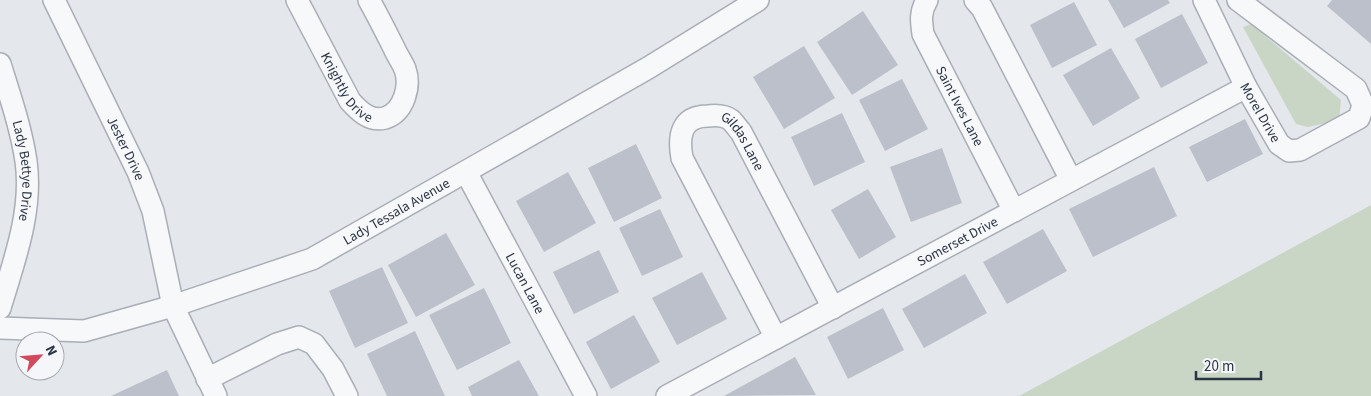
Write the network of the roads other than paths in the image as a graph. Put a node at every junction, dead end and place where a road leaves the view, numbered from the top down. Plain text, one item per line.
1 (54, 0) edge
2 (297, 0) edge
3 (369, 0) edge
4 (758, 0) edge
5 (927, 0) edge
6 (975, 0) edge
7 (1204, 0) edge
8 (1238, 0) edge
9 (0, 64) edge
10 (1246, 87) junction
11 (466, 172) junction
12 (1071, 180) junction
13 (1014, 211) junction
14 (172, 306) junction
15 (0, 308) edge
16 (833, 308) junction
17 (0, 328) edge
18 (776, 338) junction
19 (211, 387) edge
20 (347, 396) edge
21 (586, 396) edge
22 (667, 396) edge

1 - 14 street, Jester Drive
2 - 3 street, Knightly Drive
4 - 11 street, Lady Tessala Avenue
5 - 13 street, Saint Ives Lane
6 - 12 street
7 - 10 street, Morel Drive
8 - 10 street, Morel Drive
9 - 15 street, Lady Bettye Drive
10 - 12 street, Somerset Drive
11 - 14 street, Lady Tessala Avenue
11 - 21 street, Lucan Lane
12 - 13 street, Somerset Drive
13 - 16 street, Somerset Drive
14 - 17 street, Lady Tessala Avenue
14 - 19 street
16 - 18 street, Somerset Drive
16 - 18 street, Gildas Lane
18 - 22 street, Somerset Drive
19 - 20 street

